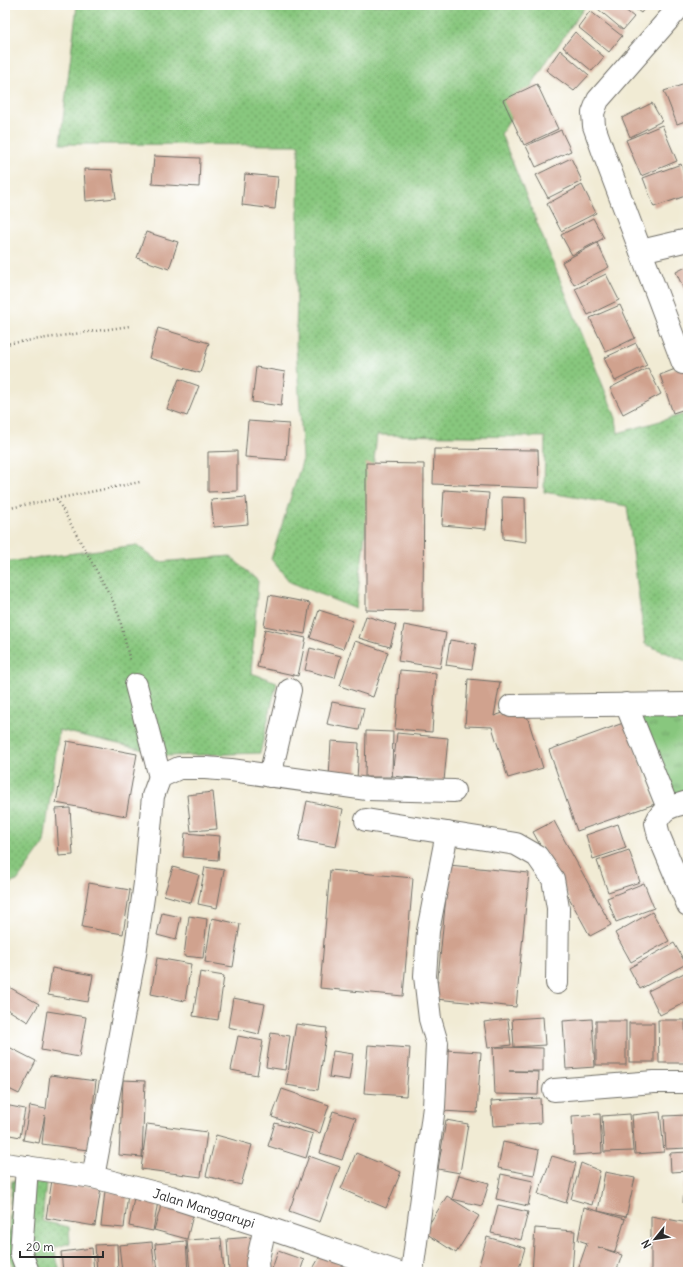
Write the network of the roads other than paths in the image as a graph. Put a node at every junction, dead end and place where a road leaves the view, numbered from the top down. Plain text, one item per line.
1 (681, 5) edge
2 (688, 240) edge
3 (640, 251) junction
4 (683, 363) dead end
5 (136, 685) road end
6 (290, 690) dead end
7 (626, 704) junction
8 (688, 704) edge
9 (511, 706) dead end
10 (270, 776) junction
11 (160, 777) junction
12 (454, 791) dead end
13 (678, 805) edge
14 (366, 820) dead end
15 (447, 833) junction
16 (688, 905) edge
17 (557, 983) dead end
18 (688, 1082) edge
19 (554, 1090) dead end
20 (5, 1164) edge
21 (27, 1167) junction
22 (93, 1177) junction
23 (265, 1227) junction
24 (28, 1272) edge
25 (258, 1272) edge
26 (397, 1272) edge
27 (412, 1272) edge

1 - 3 street
2 - 3 street
3 - 4 street
5 - 11 street
6 - 10 street
7 - 8 street
7 - 9 street
7 - 13 street
10 - 11 street
10 - 12 street
11 - 22 street
13 - 16 street
14 - 15 street
15 - 17 street
15 - 27 street
18 - 19 street
20 - 21 street, Jalan Manggarupi
21 - 22 street, Jalan Manggarupi
21 - 24 street
22 - 23 street, Jalan Manggarupi
23 - 25 street
23 - 26 street, Jalan Manggarupi

